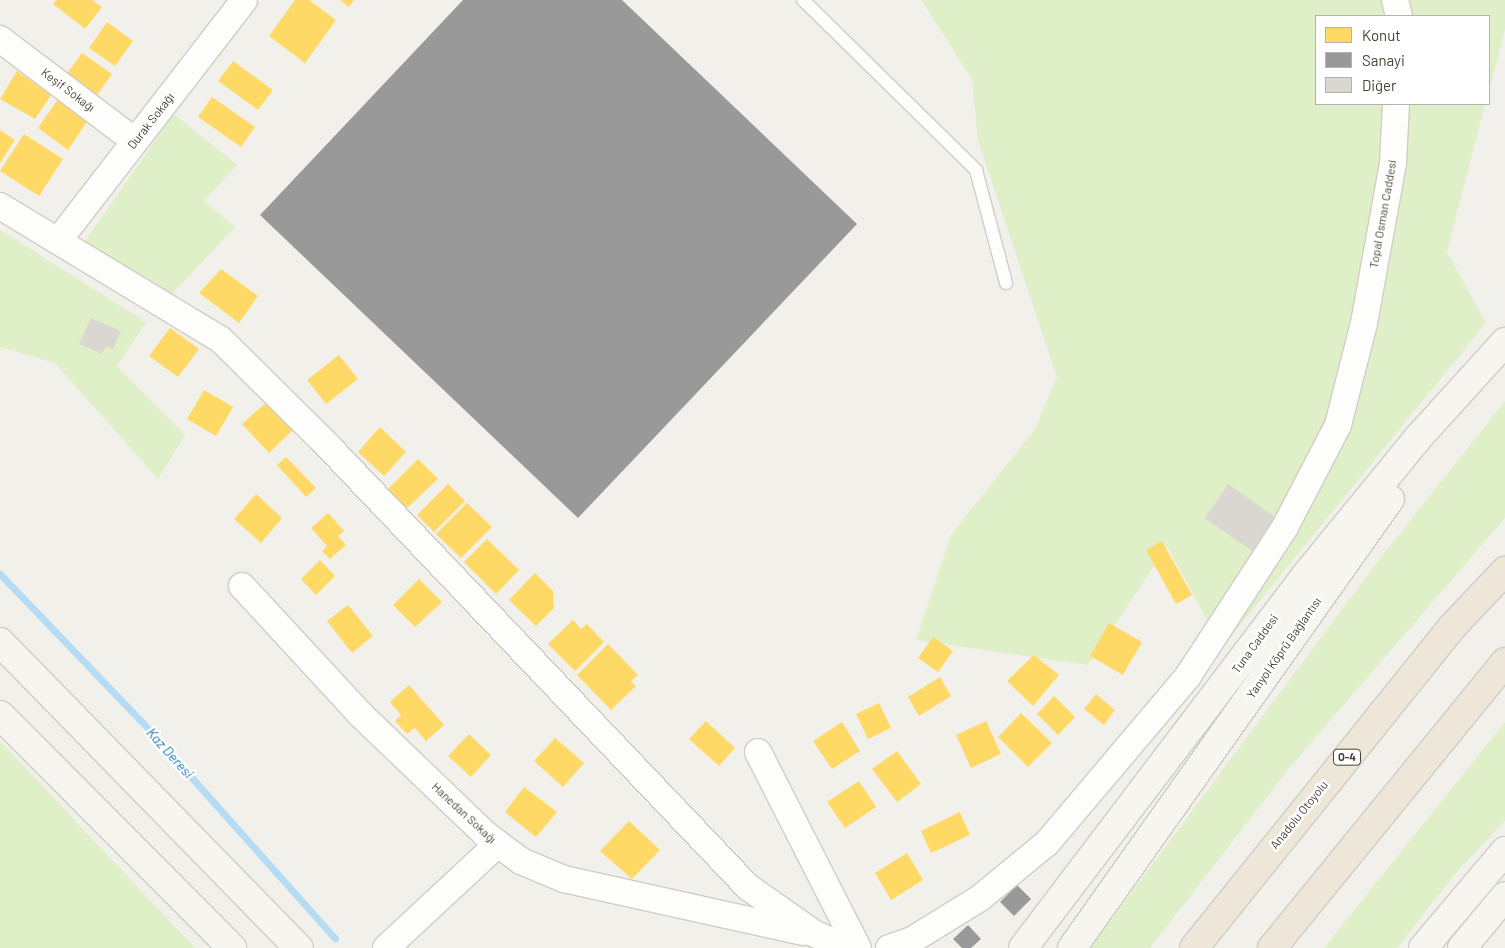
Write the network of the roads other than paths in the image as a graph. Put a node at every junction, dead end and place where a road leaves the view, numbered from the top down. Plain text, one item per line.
1 (244, 0) edge
2 (803, 0) edge
3 (1395, 0) edge
4 (1400, 15) edge
5 (0, 39) edge
6 (1396, 105) edge
7 (135, 141) junction
8 (0, 206) edge
9 (58, 241) junction
10 (1006, 283) dead end
11 (1501, 346) edge
12 (1505, 571) edge
13 (242, 586) dead end
14 (0, 642) edge
15 (1505, 662) edge
16 (0, 715) edge
17 (758, 752) dead end
18 (498, 844) junction
19 (1505, 852) edge
20 (1505, 896) edge
21 (815, 934) junction
22 (232, 948) edge
23 (299, 948) edge
24 (386, 948) edge
25 (848, 948) edge
26 (858, 948) edge
27 (890, 948) edge
28 (1023, 948) edge
29 (1072, 948) edge
30 (1194, 948) edge
31 (1272, 948) edge
32 (1423, 948) edge
33 (1462, 948) edge

1 - 7 street, Durak Sokağı
2 - 10 lane
3 - 4 street
5 - 7 street, Keşif Sokağı
6 - 27 street, Topal Osman Caddesi
7 - 9 street, Durak Sokağı
8 - 9 street
9 - 21 street
11 - 28 main road, Tuna Caddesi
11 - 29 main road, Yanyol Köprü Bağlantısı
12 - 30 highway, Anadolu Otoyolu / O-4
13 - 18 street, Hanedan Sokağı
14 - 23 main road
15 - 31 highway
16 - 22 main road
17 - 26 street
18 - 21 street, Hanedan Sokağı
18 - 24 street
19 - 32 main road
20 - 33 main road
21 - 25 street

